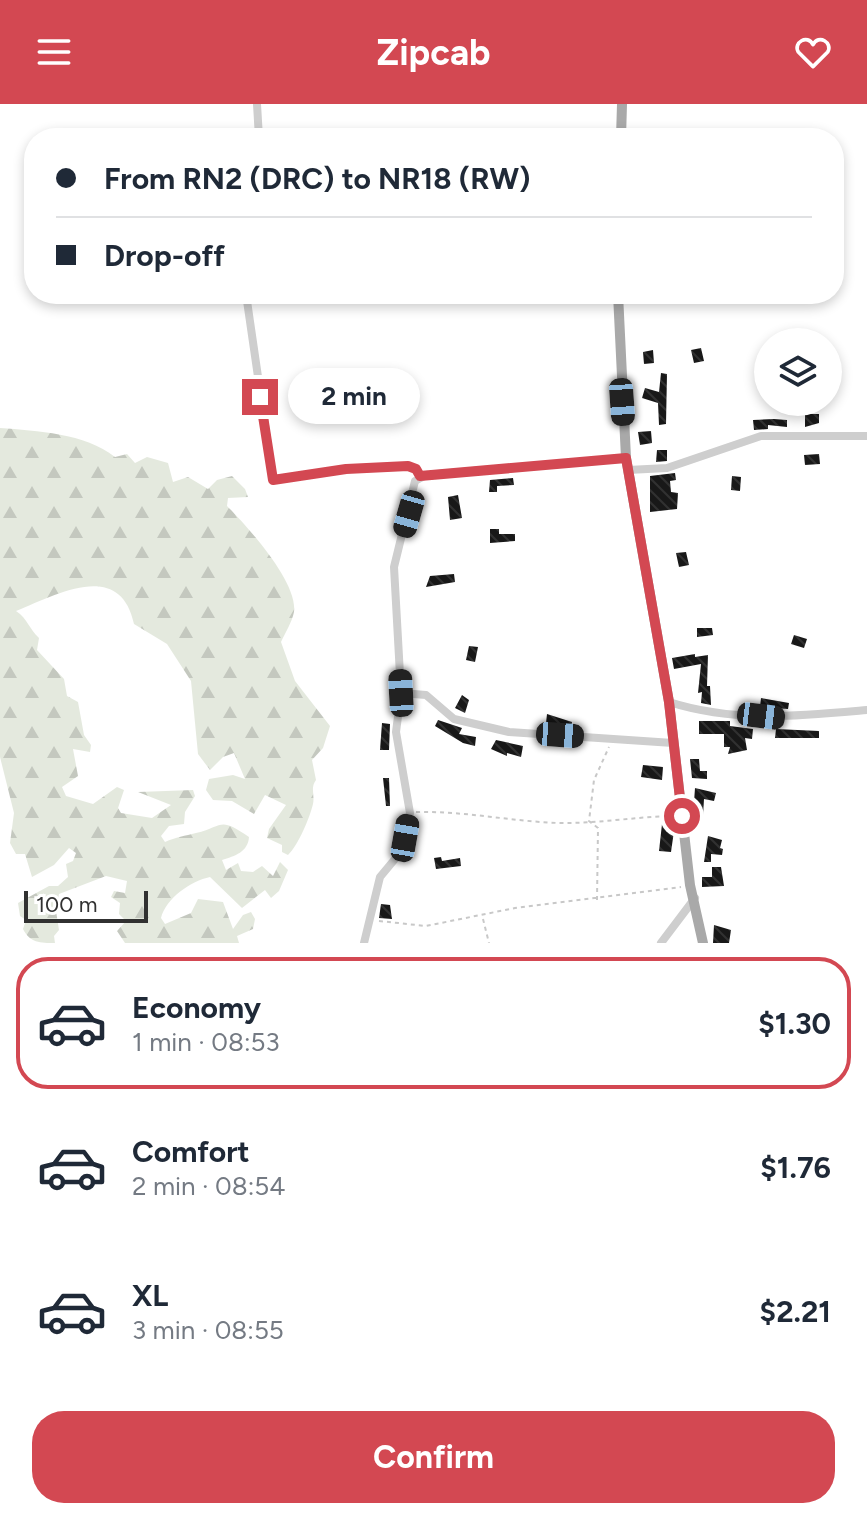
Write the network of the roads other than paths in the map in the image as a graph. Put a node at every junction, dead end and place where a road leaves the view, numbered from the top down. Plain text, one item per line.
1 (257, 104) edge
2 (622, 104) edge
3 (258, 128) edge
4 (621, 128) edge
5 (247, 304) edge
6 (618, 304) edge
7 (867, 436) edge
8 (626, 458) junction
9 (628, 470) junction
10 (420, 476) junction
11 (401, 693) junction
12 (669, 702) junction
13 (867, 710) edge
14 (673, 743) junction
15 (695, 897) junction
16 (364, 943) edge
17 (661, 943) edge
18 (703, 943) edge

1 - 3 street
2 - 4 main road
5 - 10 street
6 - 8 main road
7 - 9 street
8 - 9 main road
8 - 10 street
9 - 12 main road
10 - 11 street
11 - 14 street
11 - 16 street
12 - 13 street
12 - 14 main road
14 - 15 main road
15 - 17 street
15 - 18 main road

